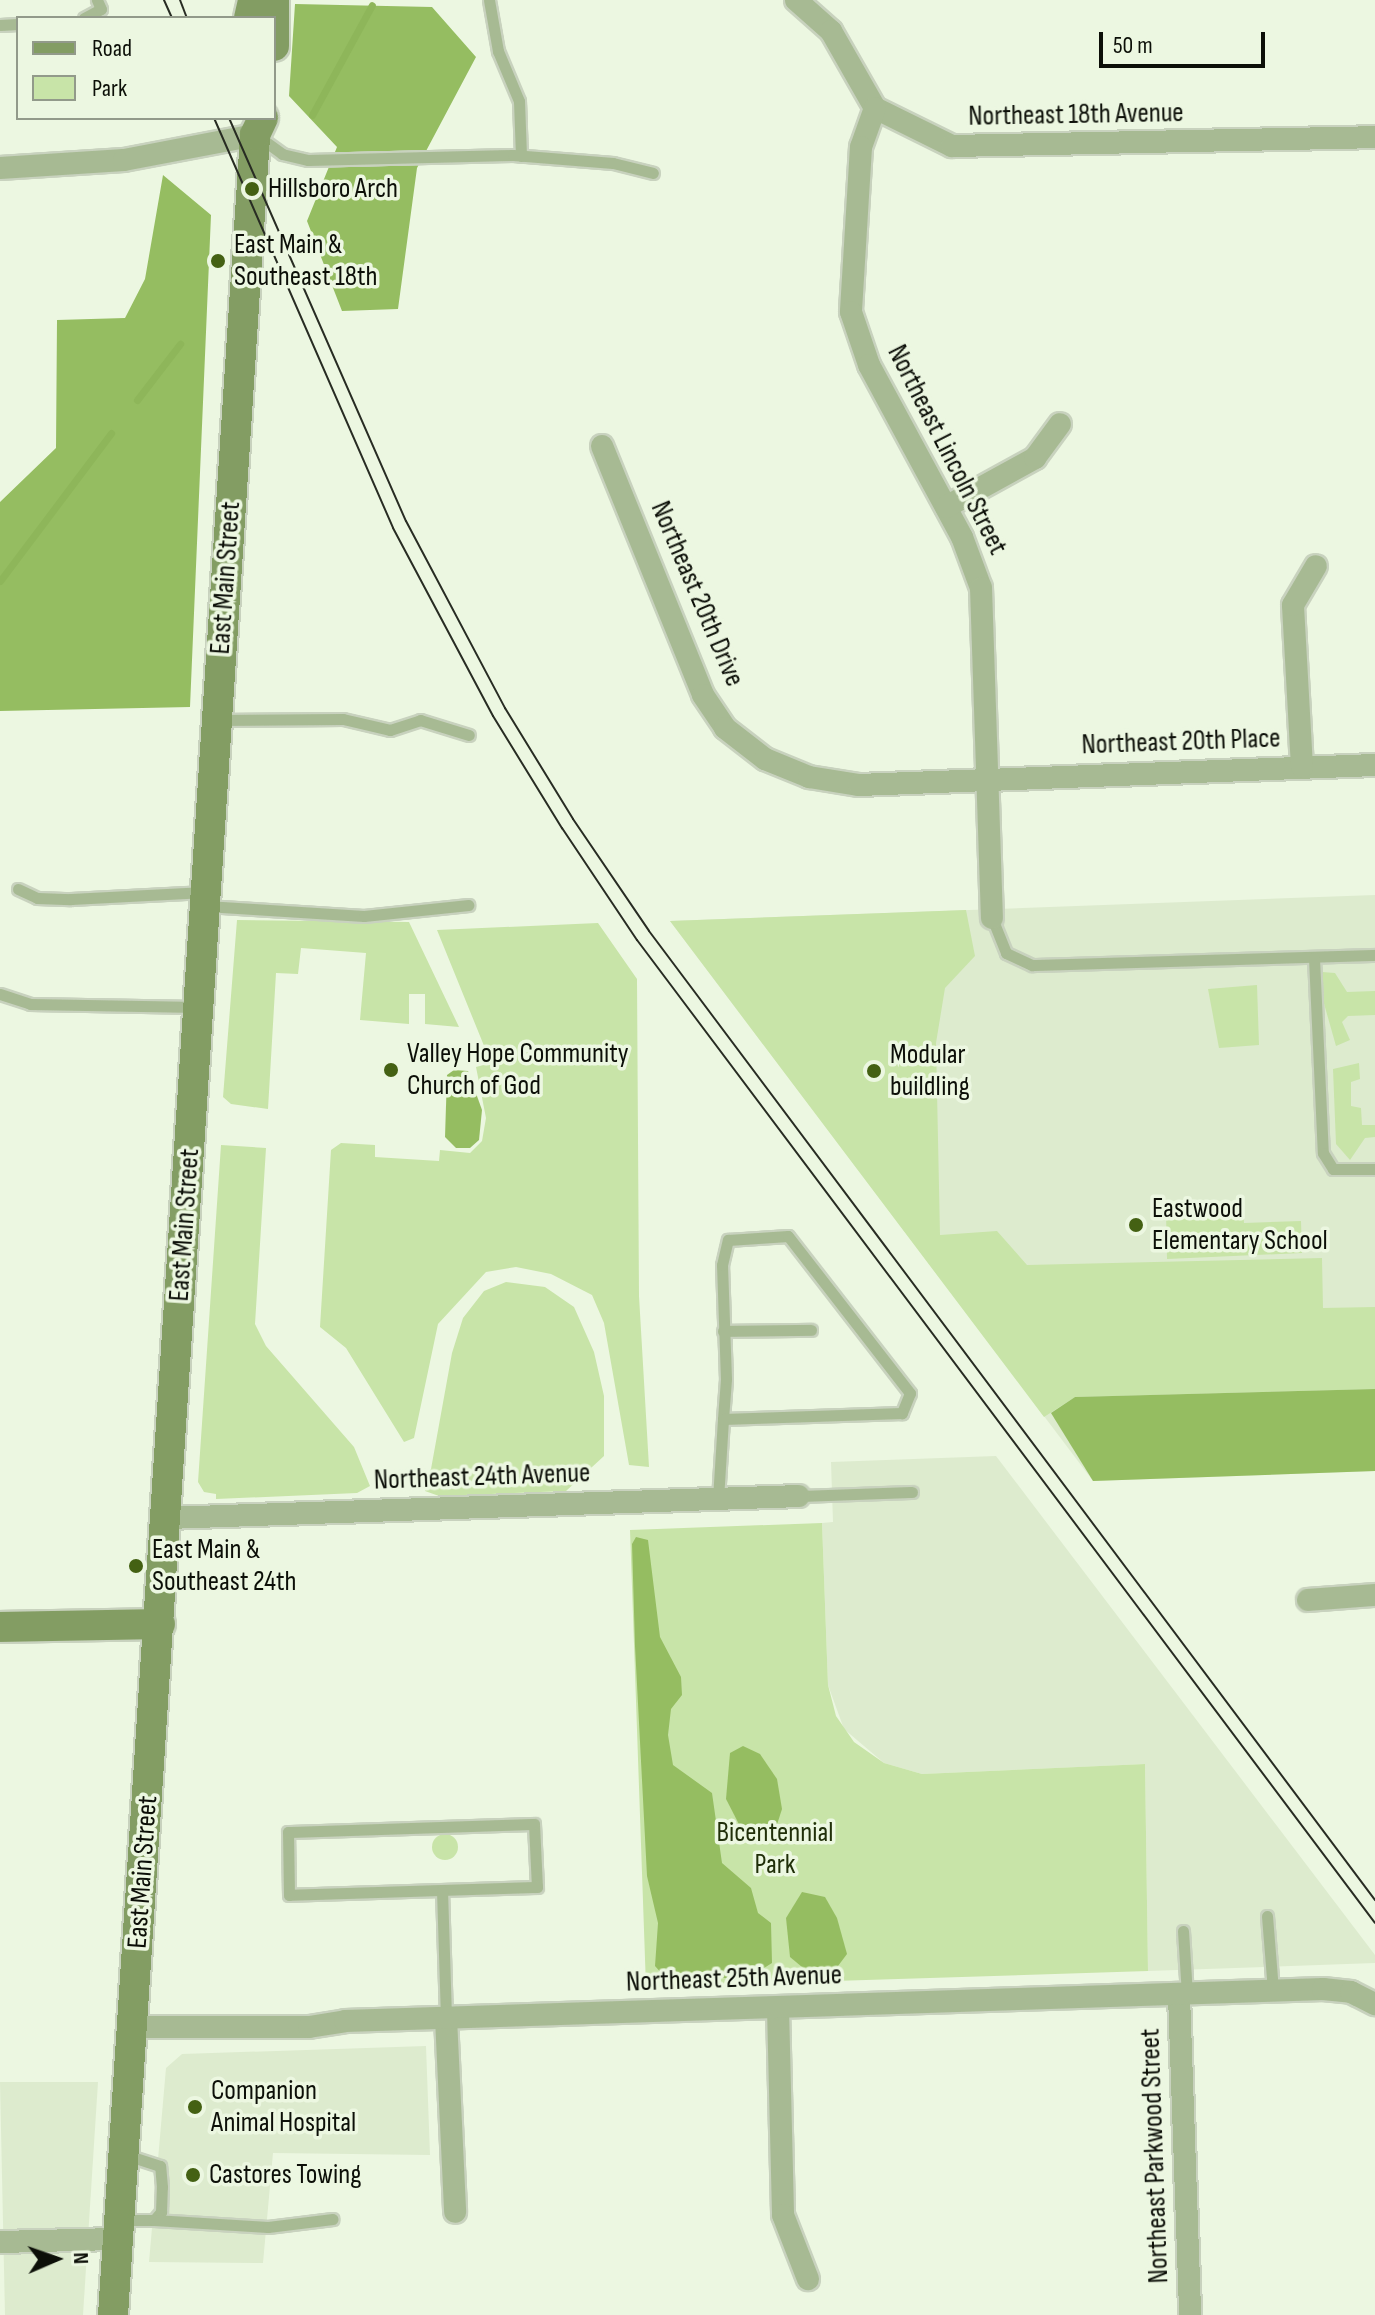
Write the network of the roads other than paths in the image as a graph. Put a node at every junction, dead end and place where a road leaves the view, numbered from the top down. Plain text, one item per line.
1 (97, 0) edge
2 (489, 0) edge
3 (798, 0) edge
4 (88, 16) edge
5 (875, 108) junction
6 (255, 124) edge
7 (1375, 137) edge
8 (521, 156) junction
9 (0, 168) edge
10 (653, 173) dead end
11 (1060, 424) dead end
12 (602, 446) dead end
13 (946, 507) junction
14 (1316, 566) dead end
15 (217, 720) junction
16 (469, 735) dead end
17 (1375, 765) edge
18 (1302, 767) junction
19 (989, 780) junction
20 (18, 889) dead end
21 (206, 899) junction
22 (468, 905) dead end
23 (992, 918) joint
24 (1375, 955) edge
25 (1314, 958) junction
26 (0, 994) edge
27 (199, 1007) junction
28 (1375, 1169) edge
29 (811, 1330) dead end
30 (723, 1331) junction
31 (723, 1419) junction
32 (912, 1492) dead end
33 (799, 1496) joint
34 (718, 1499) junction
35 (167, 1518) junction
36 (1375, 1595) edge
37 (1308, 1600) dead end
38 (160, 1624) junction
39 (0, 1627) edge
40 (442, 1890) junction
41 (1267, 1916) dead end
42 (1183, 1931) dead end
43 (1273, 1991) junction
44 (1183, 1995) junction
45 (1375, 2004) edge
46 (778, 2008) junction
47 (446, 2018) junction
48 (132, 2027) junction
49 (124, 2153) junction
50 (455, 2212) dead end
51 (333, 2219) dead end
52 (154, 2220) junction
53 (119, 2229) junction
54 (0, 2242) edge
55 (808, 2279) dead end
56 (113, 2315) edge
57 (1190, 2315) edge

1 - 4 lane
2 - 8 lane
3 - 5 street
5 - 7 street, Northeast 18th Avenue
5 - 13 street, Northeast Lincoln Street
6 - 8 lane
6 - 9 street
6 - 15 main road, East Main Street
8 - 10 lane
11 - 13 street
12 - 19 street, Northeast 20th Drive
13 - 19 street, Northeast Lincoln Street
14 - 18 street
15 - 16 lane
15 - 21 main road, East Main Street
17 - 18 street, Northeast 20th Place
18 - 19 street, Northeast 20th Place
19 - 23 street, Northeast Lincoln Street
20 - 21 lane
21 - 22 lane
21 - 27 main road, East Main Street
23 - 25 lane
24 - 25 lane
25 - 28 lane
26 - 27 lane
27 - 35 main road, East Main Street
29 - 30 lane
30 - 31 lane
30 - 31 lane
31 - 34 lane
32 - 33 lane
33 - 34 street, Northeast 24th Avenue
34 - 35 street, Northeast 24th Avenue
35 - 38 main road, East Main Street
36 - 37 street
38 - 39 main road
38 - 48 main road, East Main Street
40 - 40 lane
40 - 47 lane
41 - 43 lane
42 - 44 lane
43 - 44 street, Northeast 25th Avenue
43 - 45 street, Northeast 25th Avenue
44 - 46 street, Northeast 25th Avenue
44 - 57 street, Northeast Parkwood Street
46 - 47 street, Northeast 25th Avenue
46 - 55 street
47 - 48 street, Northeast 25th Avenue
47 - 50 street
48 - 49 main road, East Main Street
49 - 52 lane
49 - 53 main road, East Main Street
51 - 52 lane
52 - 53 lane
53 - 54 street
53 - 56 main road, East Main Street

